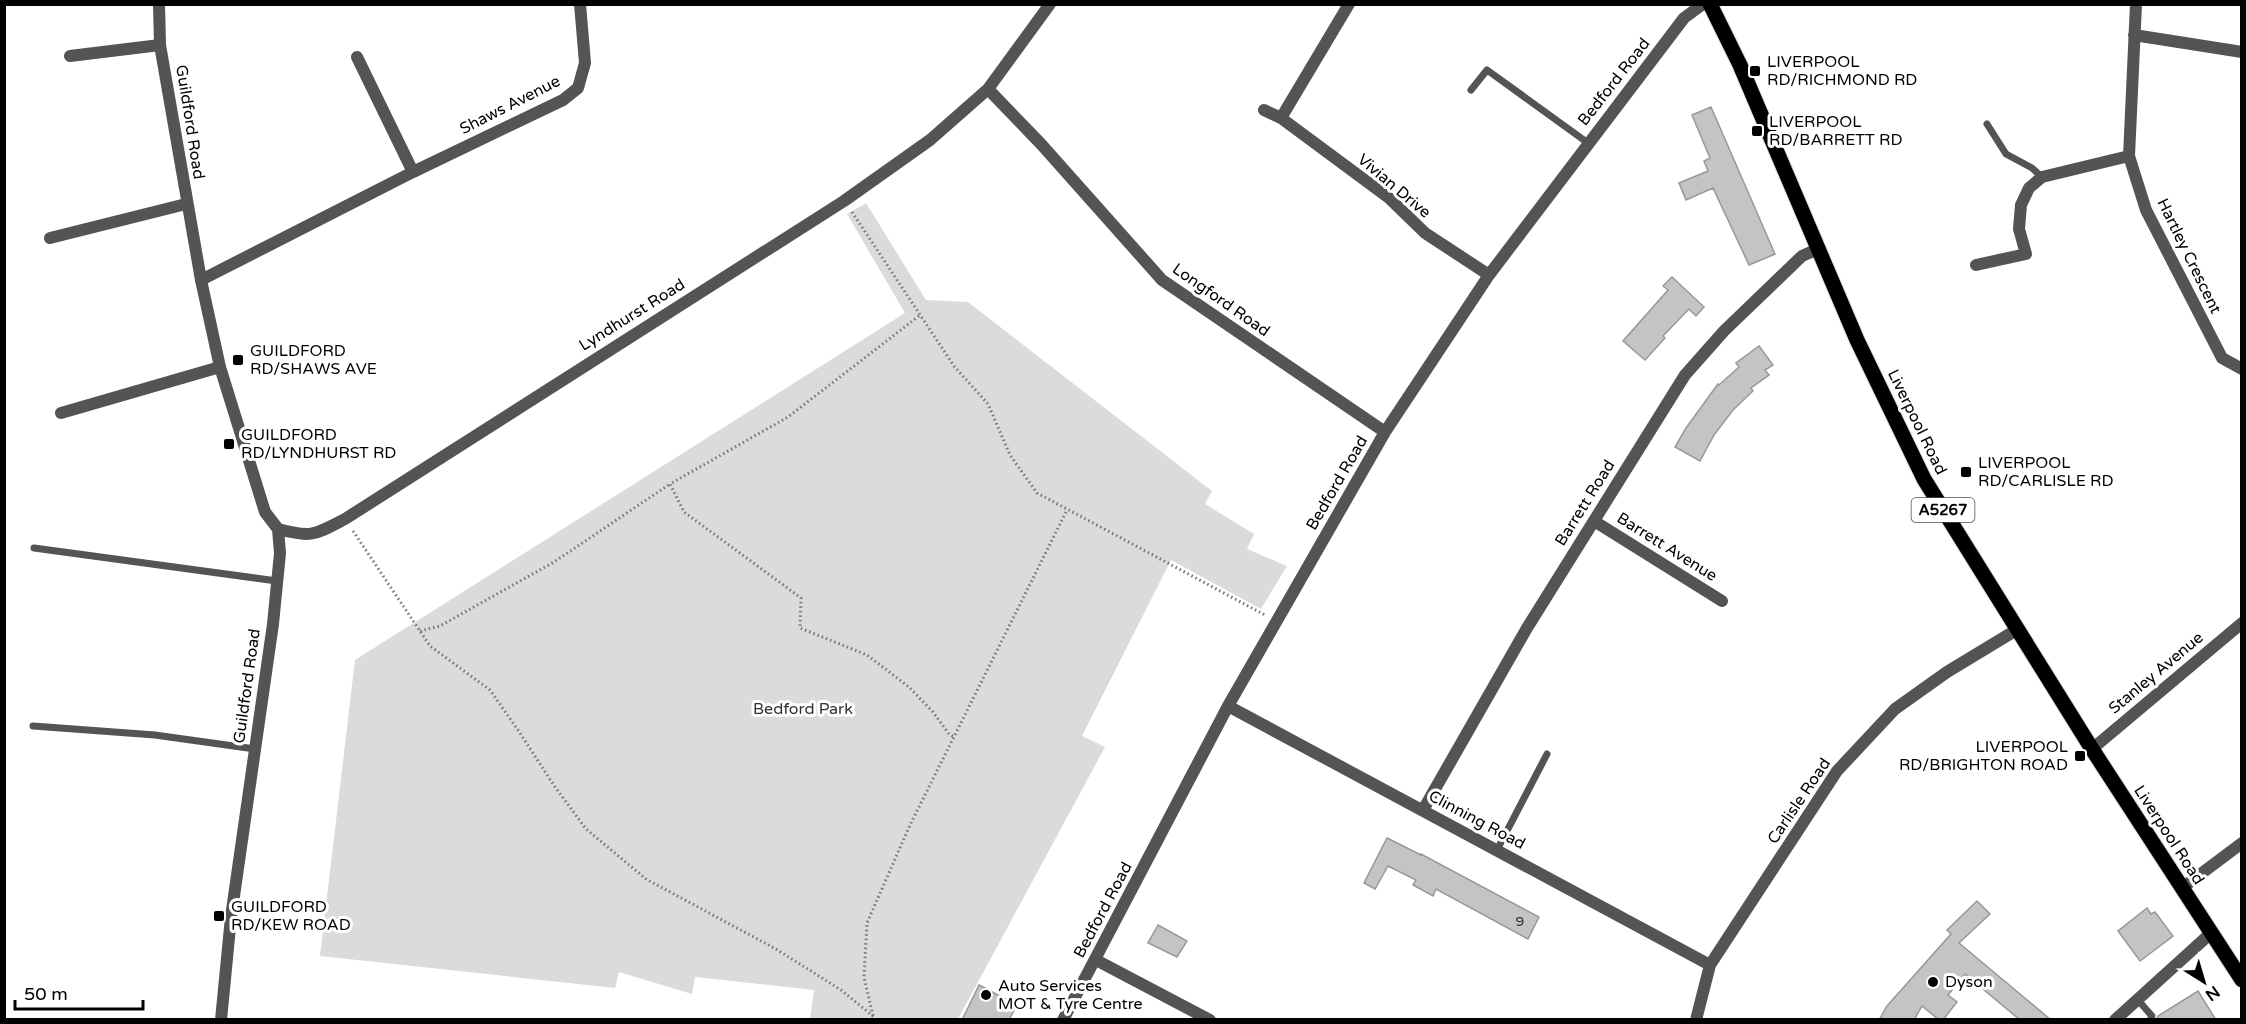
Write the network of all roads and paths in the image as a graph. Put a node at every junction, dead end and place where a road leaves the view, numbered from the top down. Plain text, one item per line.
1 (159, 4) edge
2 (580, 4) edge
3 (1050, 4) edge
4 (1349, 4) edge
5 (1703, 4) edge
6 (1710, 4) edge
7 (2136, 4) edge
8 (2134, 35) junction
9 (160, 45) junction
10 (2241, 52) edge
11 (70, 56) dead end
12 (357, 57) dead end
13 (988, 89) junction
14 (1472, 90) dead end
15 (1264, 110) dead end
16 (1281, 118) junction
17 (1988, 124) dead end
18 (1588, 143) junction
19 (2129, 156) junction
20 (412, 172) junction
21 (2042, 177) junction
22 (844, 201) junction
23 (186, 204) junction
24 (50, 238) dead end
25 (1818, 249) junction
26 (1976, 265) dead end
27 (1489, 275) junction
28 (201, 280) junction
29 (919, 316) junction
30 (220, 368) junction
31 (2241, 369) edge
32 (61, 413) dead end
33 (1385, 432) junction
34 (670, 484) junction
35 (1068, 510) junction
36 (345, 519) junction
37 (1594, 521) junction
38 (278, 530) junction
39 (34, 548) dead end
40 (277, 581) junction
41 (1722, 600) dead end
42 (1276, 621) junction
43 (2241, 623) edge
44 (2018, 629) junction
45 (420, 631) junction
46 (1228, 706) junction
47 (33, 726) dead end
48 (954, 737) junction
49 (255, 749) junction
50 (2092, 749) junction
51 (1547, 754) dead end
52 (1423, 810) junction
53 (2241, 843) edge
54 (1497, 850) junction
55 (2182, 888) junction
56 (2211, 933) junction
57 (1096, 960) junction
58 (1710, 964) junction
59 (2241, 980) edge
60 (2137, 999) junction
61 (874, 1018) edge
62 (221, 1020) edge
63 (1063, 1020) edge
64 (1210, 1020) edge
65 (1696, 1020) edge
66 (2115, 1020) edge
67 (2150, 1020) edge

1 - 9 street, Guildford Road
2 - 20 street, Shaws Avenue
3 - 13 street, Lyndhurst Road
4 - 16 street
5 - 18 street, Bedford Road
6 - 25 main road, Liverpool Road / A5267
7 - 8 street, Hartley Crescent
8 - 10 street
8 - 19 street, Hartley Crescent
9 - 11 street, Guildford Road
9 - 23 street, Guildford Road
12 - 20 street
13 - 22 street, Lyndhurst Road
13 - 33 street, Longford Road
14 - 18 lane
15 - 16 street, Vivian Drive
16 - 27 street, Vivian Drive
17 - 21 lane
18 - 27 street, Bedford Road
19 - 21 street
19 - 31 street, Hartley Crescent
20 - 28 street, Shaws Avenue
21 - 26 street
22 - 29 path
22 - 36 street, Lyndhurst Road
23 - 24 street, Guildford Road
23 - 28 street, Guildford Road
25 - 37 street, Barrett Road
25 - 44 main road, Liverpool Road / A5267
27 - 33 street, Bedford Road
28 - 30 street, Guildford Road
29 - 34 path
29 - 35 path
30 - 32 street
30 - 38 street, Guildford Road
33 - 42 street, Bedford Road
34 - 45 path
34 - 48 path
35 - 42 path
35 - 48 path
36 - 38 street, Lyndhurst Road
36 - 45 path
37 - 41 street, Barrett Avenue
37 - 52 street, Barrett Road
38 - 40 street, Guildford Road
39 - 40 lane
40 - 49 street, Guildford Road
42 - 46 street, Bedford Road
43 - 50 street, Stanley Avenue
44 - 50 main road, Liverpool Road / A5267
44 - 58 street, Carlisle Road
45 - 61 path
46 - 52 street, Clinning Road
46 - 57 street, Bedford Road
47 - 49 lane
48 - 61 path
49 - 62 street, Guildford Road
50 - 55 main road, Liverpool Road / A5267
51 - 54 lane
52 - 54 street, Clinning Road
53 - 55 street
54 - 58 street, Clinning Road
55 - 56 main road, Liverpool Road / A5267
56 - 59 main road, Liverpool Road / A5267
56 - 60 street
57 - 63 street, Bedford Road
57 - 64 street
58 - 65 street, Carlisle Road
60 - 66 street
60 - 67 lane

